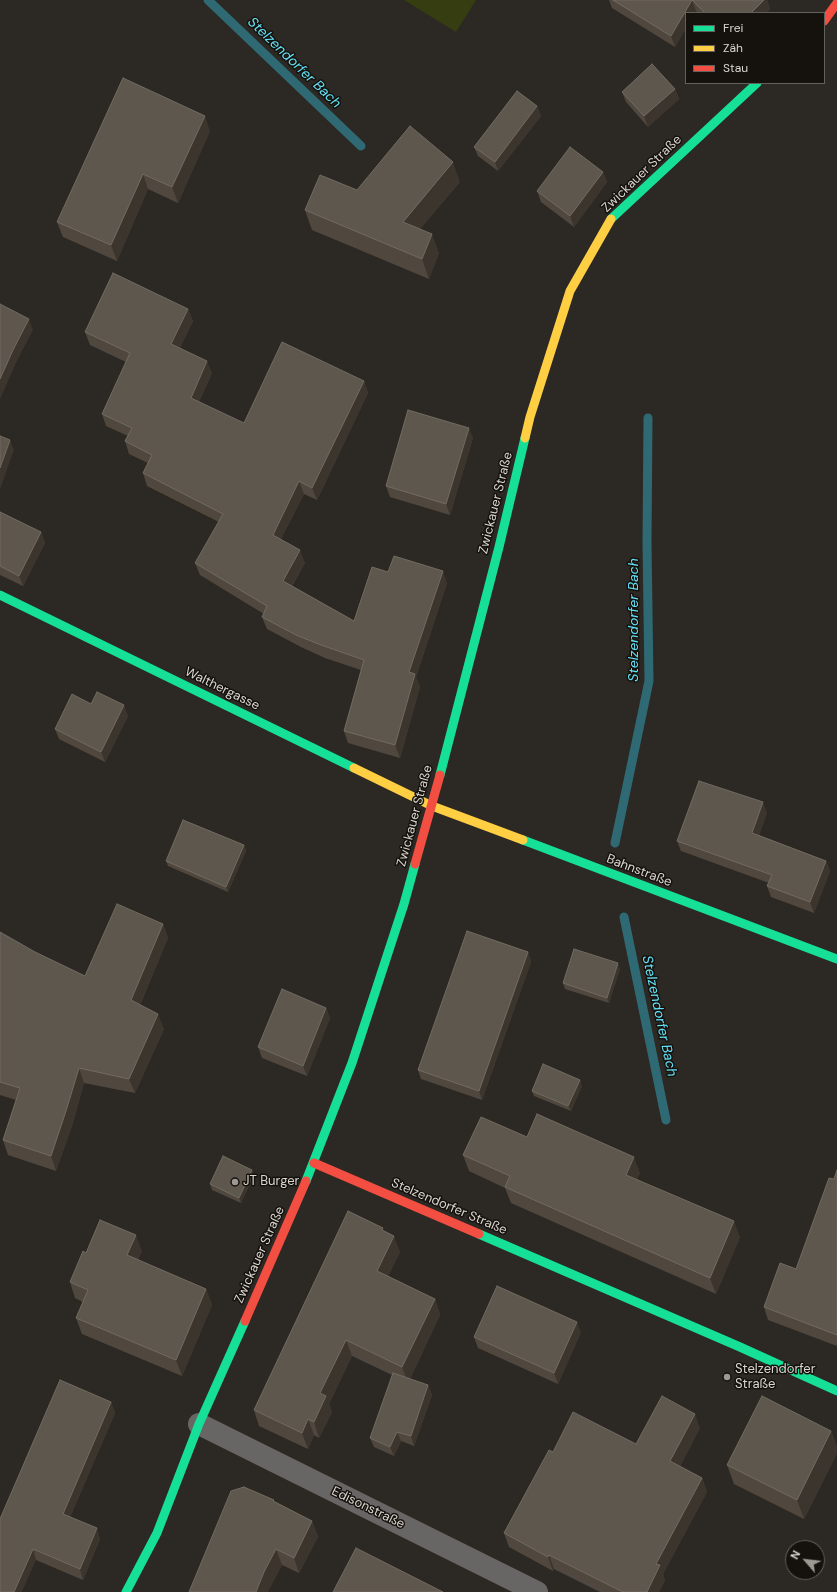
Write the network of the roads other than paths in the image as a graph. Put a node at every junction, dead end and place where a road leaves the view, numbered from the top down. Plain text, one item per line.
1 (837, 3) edge
2 (825, 20) edge
3 (756, 84) edge
4 (0, 595) edge
5 (432, 806) junction
6 (837, 960) edge
7 (314, 1162) junction
8 (837, 1391) edge
9 (200, 1424) junction
10 (126, 1592) edge
11 (537, 1592) edge

1 - 2 main road
3 - 5 main road, Zwickauer Straße
4 - 5 main road, Walthergasse
5 - 6 main road, Bahnstraße
5 - 7 main road, Zwickauer Straße
7 - 8 main road, Stelzendorfer Straße
7 - 9 main road, Zwickauer Straße
9 - 10 main road, Zwickauer Straße
9 - 11 street, Edisonstraße

